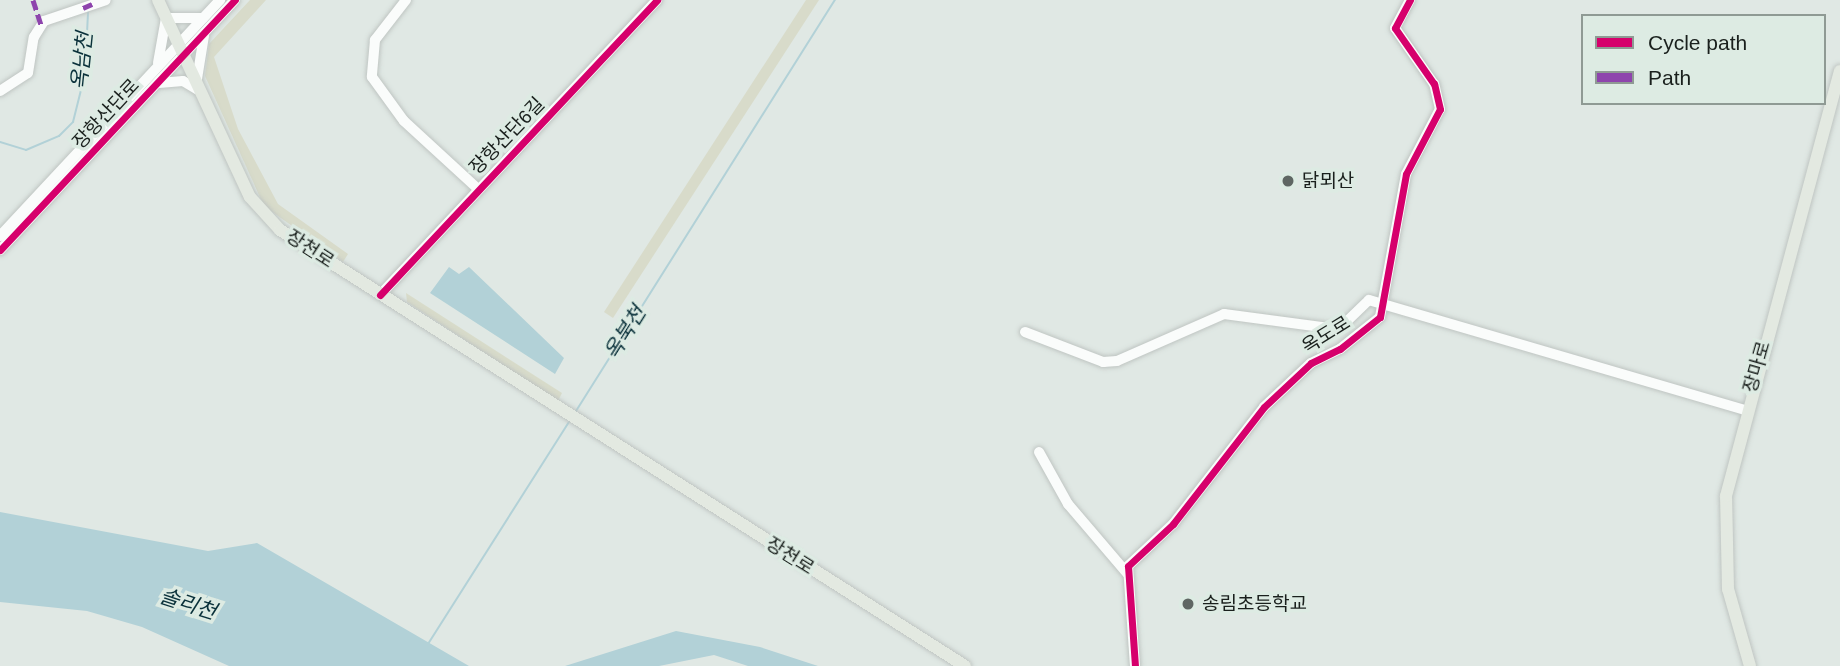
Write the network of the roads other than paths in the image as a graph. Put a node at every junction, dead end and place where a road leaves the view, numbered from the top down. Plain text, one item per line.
1 (106, 0) edge
2 (158, 0) edge
3 (220, 0) edge
4 (235, 0) edge
5 (407, 0) edge
6 (657, 0) edge
7 (1410, 0) edge
8 (166, 18) junction
9 (203, 18) junction
10 (208, 28) junction
11 (178, 52) junction
12 (157, 67) junction
13 (1840, 71) edge
14 (155, 85) junction
15 (198, 90) junction
16 (0, 91) edge
17 (478, 189) junction
18 (0, 236) edge
19 (0, 250) edge
20 (380, 295) junction
21 (1383, 308) junction
22 (1025, 332) dead end
23 (1745, 410) junction
24 (1039, 452) dead end
25 (1127, 573) junction
26 (965, 666) edge
27 (1135, 666) edge
28 (1750, 666) edge

1 - 16 street
2 - 8 main road, 장천로
3 - 9 street, 장항산단로
4 - 10 street, 장항산단로
5 - 17 street
6 - 17 street, 장항산단6길
7 - 21 street
8 - 9 street
8 - 11 main road, 장천로
8 - 12 street
9 - 11 street, 장항산단로
10 - 11 street, 장항산단로
10 - 15 street
11 - 12 street, 장항산단로
11 - 14 street, 장항산단로
11 - 15 main road, 장천로
12 - 18 street, 장항산단로
13 - 23 main road, 장마로
14 - 15 street
14 - 19 street, 장항산단로
15 - 20 main road, 장천로
17 - 20 street, 장항산단6길
20 - 26 main road, 장천로
21 - 22 street
21 - 23 street
21 - 25 street, 옥도로
23 - 28 main road, 장마로
24 - 25 street
25 - 27 street

